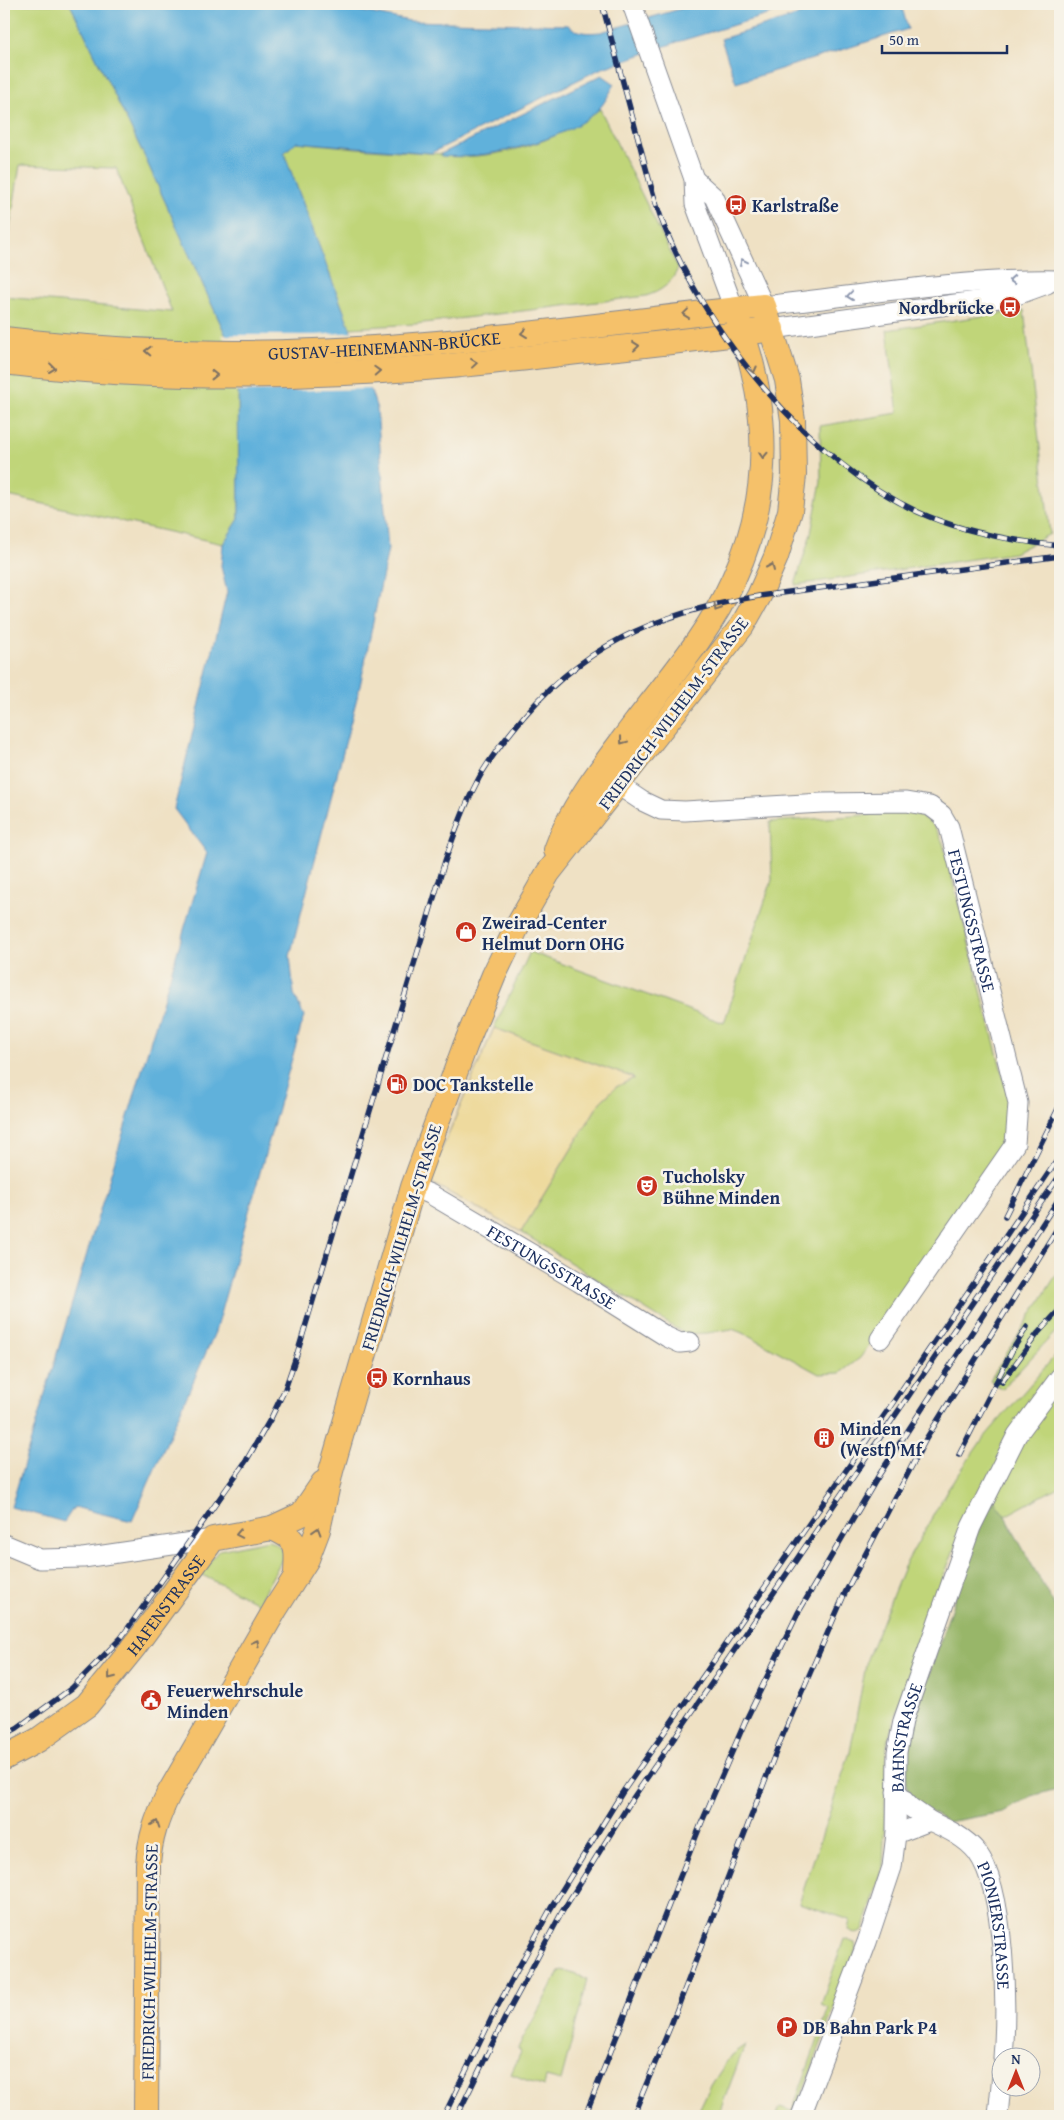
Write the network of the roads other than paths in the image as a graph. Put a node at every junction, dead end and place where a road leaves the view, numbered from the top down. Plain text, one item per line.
1 (633, 8) edge
2 (694, 179) junction
3 (764, 306) junction
4 (734, 309) junction
5 (772, 329) junction
6 (743, 333) junction
7 (4, 339) edge
8 (4, 362) edge
9 (690, 651) junction
10 (711, 666) junction
11 (608, 779) junction
12 (413, 1187) junction
13 (880, 1339) dead end
14 (690, 1342) dead end
15 (1060, 1376) edge
16 (331, 1471) junction
17 (272, 1528) junction
18 (213, 1539) junction
19 (4, 1544) edge
20 (296, 1574) junction
21 (4, 1758) edge
22 (896, 1792) junction
23 (930, 1821) junction
24 (896, 1834) junction
25 (1004, 2048) edge
26 (1000, 2098) edge
27 (146, 2116) edge
28 (801, 2116) edge
29 (998, 2116) edge

1 - 2 street, FRIEDRICH-WILHELM-STRASSE
3 -> 2 street, FRIEDRICH-WILHELM-STRASSE
2 - 4 street, FRIEDRICH-WILHELM-STRASSE
3 - 4 main road, GUSTAV-HEINEMANN-BRÜCKE
3 - 5 main road, FRIEDRICH-WILHELM-STRASSE
5 -> 3 street
4 - 6 main road, FRIEDRICH-WILHELM-STRASSE
4 -> 7 main road, GUSTAV-HEINEMANN-BRÜCKE
5 - 6 main road
10 -> 5 main road, FRIEDRICH-WILHELM-STRASSE
8 -> 6 main road, GUSTAV-HEINEMANN-BRÜCKE
6 -> 9 main road, FRIEDRICH-WILHELM-STRASSE
9 - 10 main road
9 -> 11 main road, FRIEDRICH-WILHELM-STRASSE
10 - 11 main road, FRIEDRICH-WILHELM-STRASSE
11 - 12 main road, FRIEDRICH-WILHELM-STRASSE
11 - 13 street, FESTUNGSSTRASSE
12 - 14 street, FESTUNGSSTRASSE
12 - 16 main road, FRIEDRICH-WILHELM-STRASSE
15 - 22 street, BAHNSTRASSE
16 - 17 main road, HAFENSTRASSE
20 -> 16 main road, FRIEDRICH-WILHELM-STRASSE
17 -> 18 main road, HAFENSTRASSE
17 - 20 main road
18 - 19 street
18 -> 21 main road, HAFENSTRASSE
27 -> 20 main road, FRIEDRICH-WILHELM-STRASSE
22 - 23 street, PIONIERSTRASSE
22 - 24 street, BAHNSTRASSE
23 - 24 street
23 - 25 street, PIONIERSTRASSE
24 - 28 street, BAHNSTRASSE
26 - 29 street

